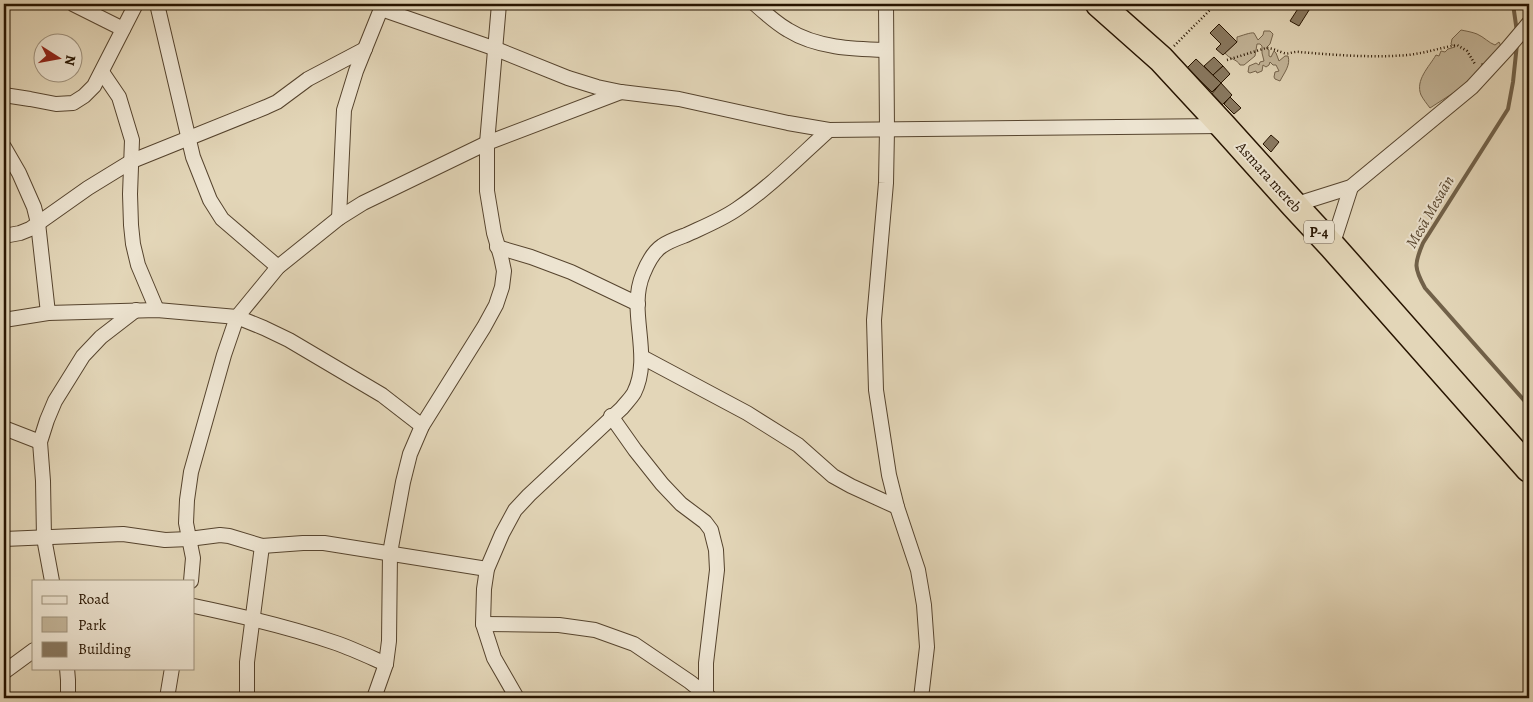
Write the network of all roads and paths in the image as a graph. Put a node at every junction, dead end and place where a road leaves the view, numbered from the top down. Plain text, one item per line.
1 (73, 4) edge
2 (136, 4) edge
3 (157, 4) edge
4 (499, 4) edge
5 (755, 4) edge
6 (886, 4) edge
7 (1099, 4) edge
8 (1216, 4) edge
9 (382, 6) edge
10 (1529, 23) edge
11 (123, 29) junction
12 (364, 49) junction
13 (496, 49) junction
14 (886, 50) junction
15 (1161, 59) junction
16 (1227, 60) dead end
17 (102, 72) junction
18 (1482, 76) junction
19 (621, 92) junction
20 (4, 96) edge
21 (1223, 126) junction
22 (829, 130) junction
23 (887, 130) junction
24 (189, 139) junction
25 (487, 143) junction
26 (4, 147) edge
27 (132, 160) junction
28 (1352, 187) junction
29 (1294, 205) junction
30 (339, 218) junction
31 (38, 223) junction
32 (4, 236) edge
33 (498, 246) junction
34 (1332, 246) junction
35 (278, 267) junction
36 (638, 304) junction
37 (136, 310) junction
38 (157, 310) junction
39 (48, 313) junction
40 (237, 317) junction
41 (4, 320) edge
42 (642, 357) junction
43 (611, 416) junction
44 (422, 426) junction
45 (4, 428) edge
46 (40, 442) junction
47 (1529, 469) edge
48 (897, 507) junction
49 (44, 538) junction
50 (4, 539) edge
51 (189, 539) junction
52 (262, 546) junction
53 (390, 553) junction
54 (487, 569) junction
55 (52, 580) edge
56 (191, 580) edge
57 (195, 606) edge
58 (253, 618) junction
59 (484, 624) junction
60 (32, 651) edge
61 (386, 664) junction
62 (66, 670) edge
63 (172, 670) edge
64 (4, 672) edge
65 (708, 697) edge
66 (68, 698) edge
67 (167, 698) edge
68 (248, 698) edge
69 (374, 698) edge
70 (516, 698) edge
71 (921, 698) edge

1 - 11 street
2 - 11 street
3 - 24 street
4 - 13 street
5 - 14 street
6 - 14 street
7 - 15 highway, Asmara mereb / P-4
8 - 15 path
9 - 12 street
9 - 13 street
10 - 18 street
11 - 17 street
12 - 24 street
12 - 30 street
13 - 19 street
13 - 25 street
14 - 23 street
15 - 21 highway, Asmara mereb / P-4
16 - 18 path
17 - 20 street
17 - 27 street
18 - 28 street
19 - 22 street
19 - 25 street
21 - 23 street
21 - 29 highway, Asmara mereb / P-4
22 - 23 street
22 - 36 street
23 - 48 street
24 - 27 street
24 - 35 street
25 - 30 street
25 - 33 street
26 - 31 street
27 - 31 street
27 - 38 street
28 - 29 street
28 - 34 street
29 - 34 highway, Asmara mereb / P-4
30 - 35 street
31 - 32 street
31 - 39 street
33 - 36 street
33 - 44 street
34 - 47 highway, Asmara mereb / P-4
35 - 40 street
36 - 42 street
37 - 38 street
37 - 39 street
37 - 46 street
38 - 40 street
39 - 41 street
40 - 44 street
40 - 51 street
42 - 43 street
42 - 48 street
43 - 54 street
43 - 65 street
44 - 53 street
45 - 46 street
46 - 49 street
48 - 71 street
49 - 50 street
49 - 51 street
49 - 55 street
51 - 52 street
51 - 56 street
52 - 53 street
52 - 58 street
53 - 54 street
53 - 61 street
54 - 59 street
57 - 58 street
58 - 61 street
58 - 68 street
59 - 65 street
59 - 70 street
60 - 64 street
61 - 69 street
62 - 66 street
63 - 67 street

